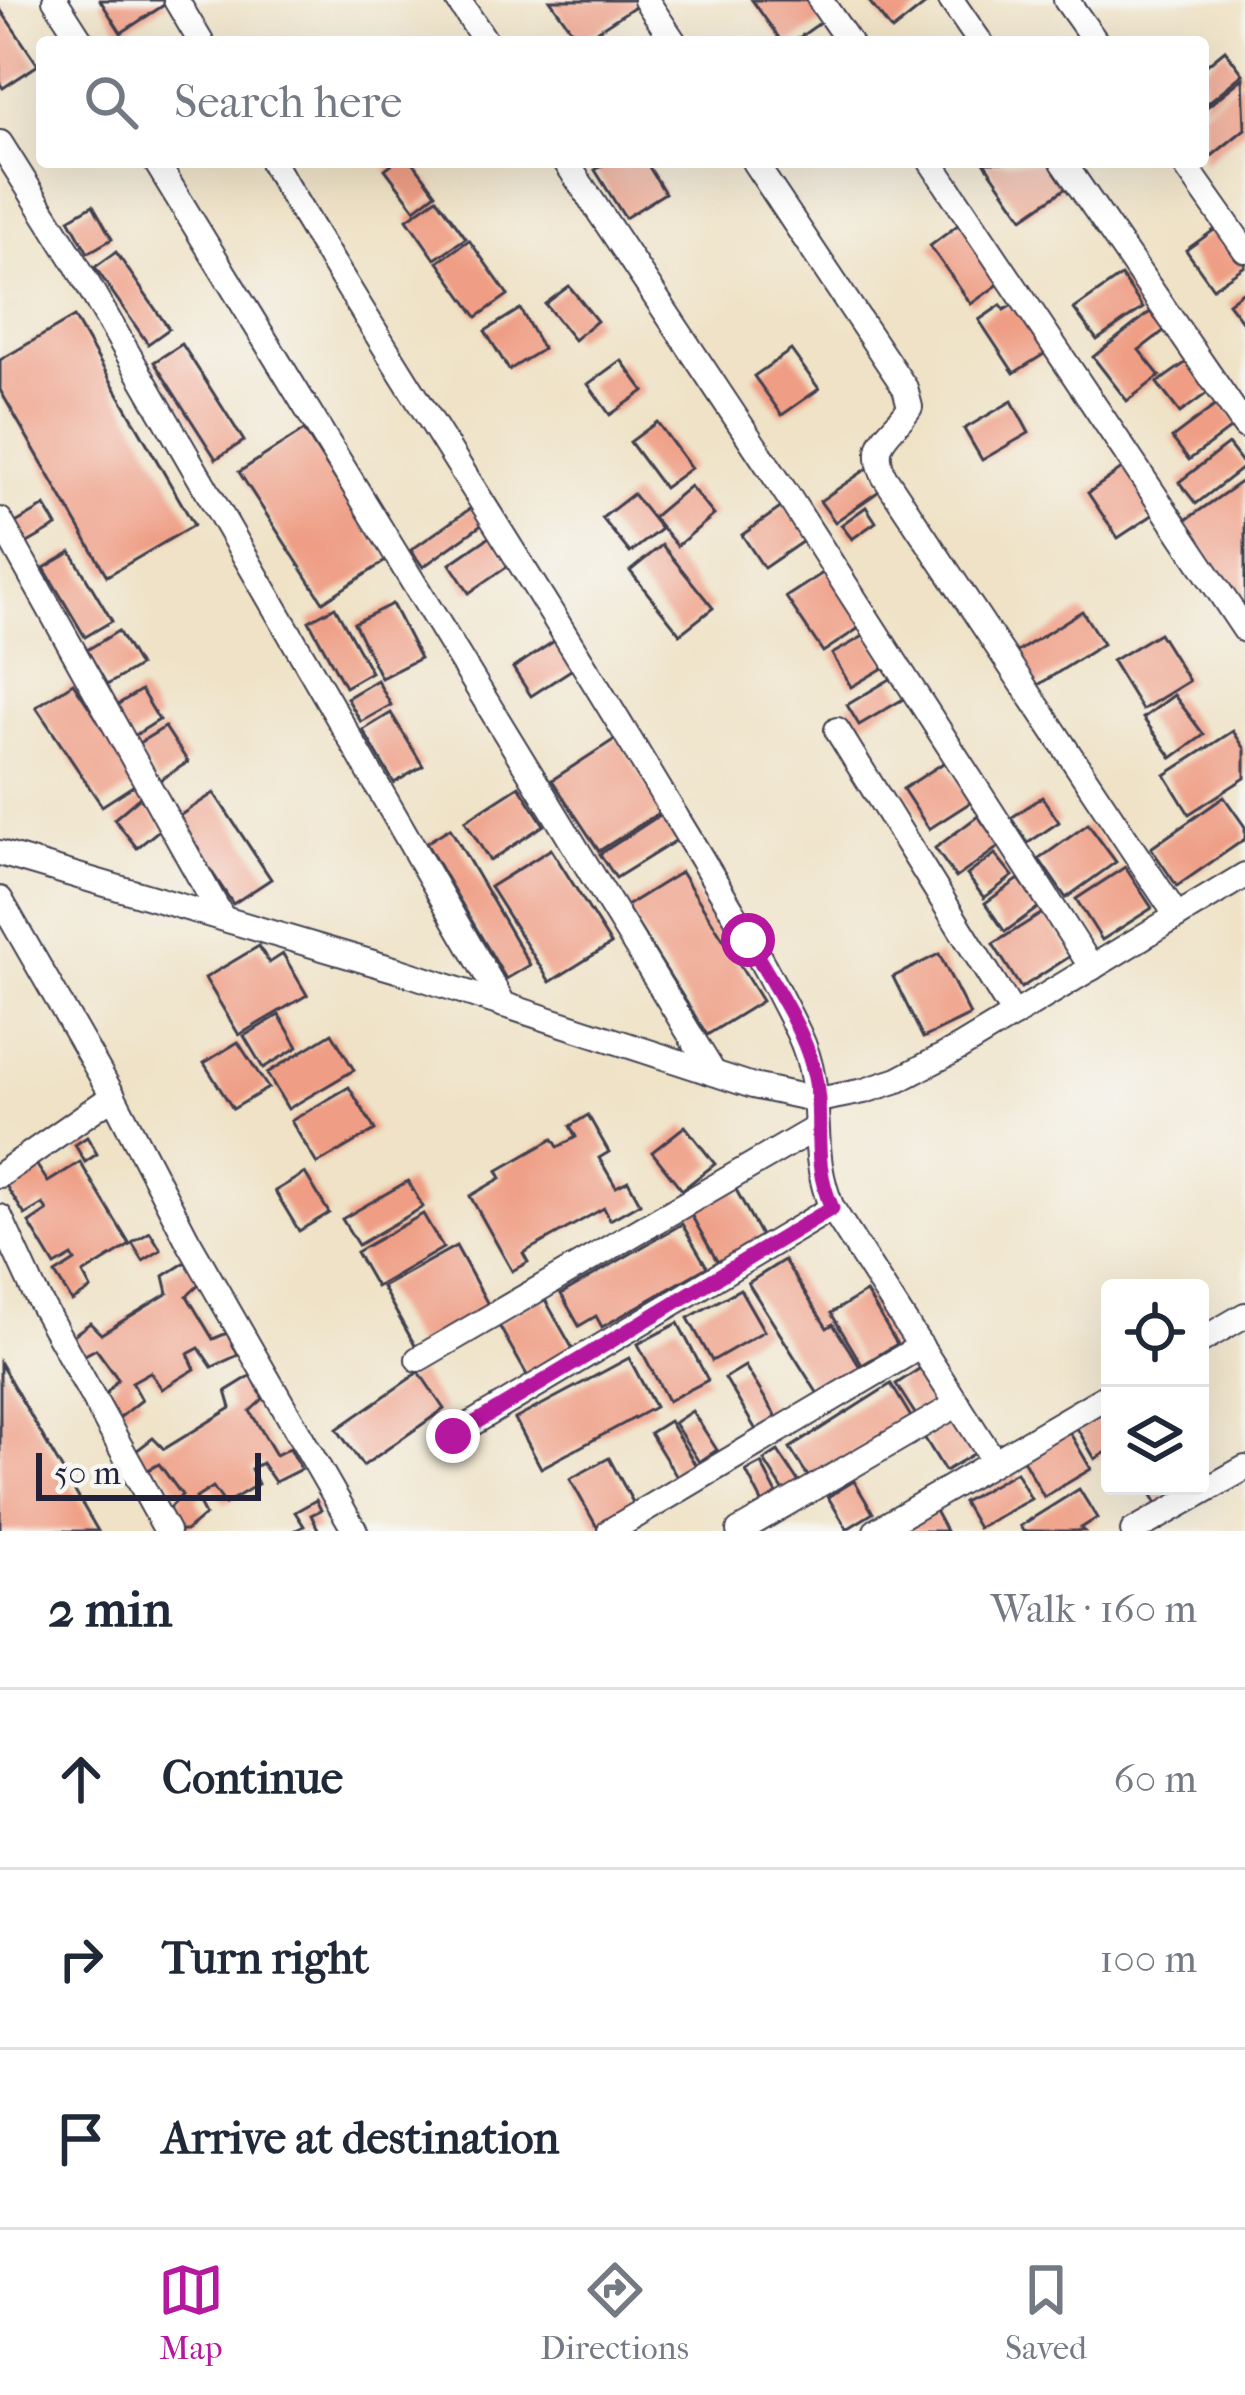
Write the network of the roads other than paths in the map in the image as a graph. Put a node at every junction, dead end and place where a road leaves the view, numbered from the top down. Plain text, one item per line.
1 (55, 0) edge
2 (176, 0) edge
3 (458, 0) edge
4 (646, 0) edge
5 (820, 0) edge
6 (951, 0) edge
7 (1066, 0) edge
8 (78, 36) edge
9 (197, 36) edge
10 (482, 36) edge
11 (670, 36) edge
12 (845, 36) edge
13 (976, 36) edge
14 (1092, 36) edge
15 (0, 143) edge
16 (160, 168) edge
17 (276, 168) edge
18 (570, 168) edge
19 (758, 168) edge
20 (935, 168) edge
21 (1067, 168) edge
22 (1187, 168) edge
23 (1245, 250) edge
24 (1245, 427) edge
25 (0, 520) edge
26 (1245, 630) edge
27 (837, 730) dead end
28 (0, 853) edge
29 (1245, 875) edge
30 (0, 899) edge
31 (222, 916) junction
32 (1177, 916) junction
33 (1092, 968) junction
34 (504, 1005) junction
35 (1014, 1015) junction
36 (713, 1072) junction
37 (113, 1096) junction
38 (818, 1100) junction
39 (816, 1127) junction
40 (0, 1175) edge
41 (832, 1208) junction
42 (0, 1217) edge
43 (1245, 1315) edge
44 (1209, 1336) edge
45 (921, 1346) junction
46 (418, 1359) dead end
47 (1101, 1399) edge
48 (958, 1404) junction
49 (453, 1436) dead end
50 (994, 1461) junction
51 (1245, 1468) edge
52 (167, 1531) edge
53 (355, 1531) edge
54 (610, 1531) edge
55 (740, 1531) edge
56 (875, 1531) edge
57 (1133, 1531) edge

1 - 8 street
2 - 9 street
3 - 10 street
4 - 11 street
5 - 12 street
6 - 13 street
7 - 14 street
15 - 34 street
16 - 36 street
17 - 38 street
18 - 33 street
19 - 32 street
20 - 26 street
21 - 24 street
22 - 23 street
25 - 31 street
27 - 35 street
28 - 31 street
29 - 32 street
30 - 37 street
31 - 34 street
32 - 33 street
33 - 35 street
34 - 36 street
35 - 38 street
36 - 38 street
37 - 40 street
37 - 53 street
38 - 39 street
39 - 41 street
39 - 46 street
41 - 45 street
41 - 49 street
42 - 52 street
43 - 44 street
45 - 48 street
45 - 54 street
47 - 50 street
48 - 50 street
48 - 55 street
50 - 56 street
51 - 57 street

